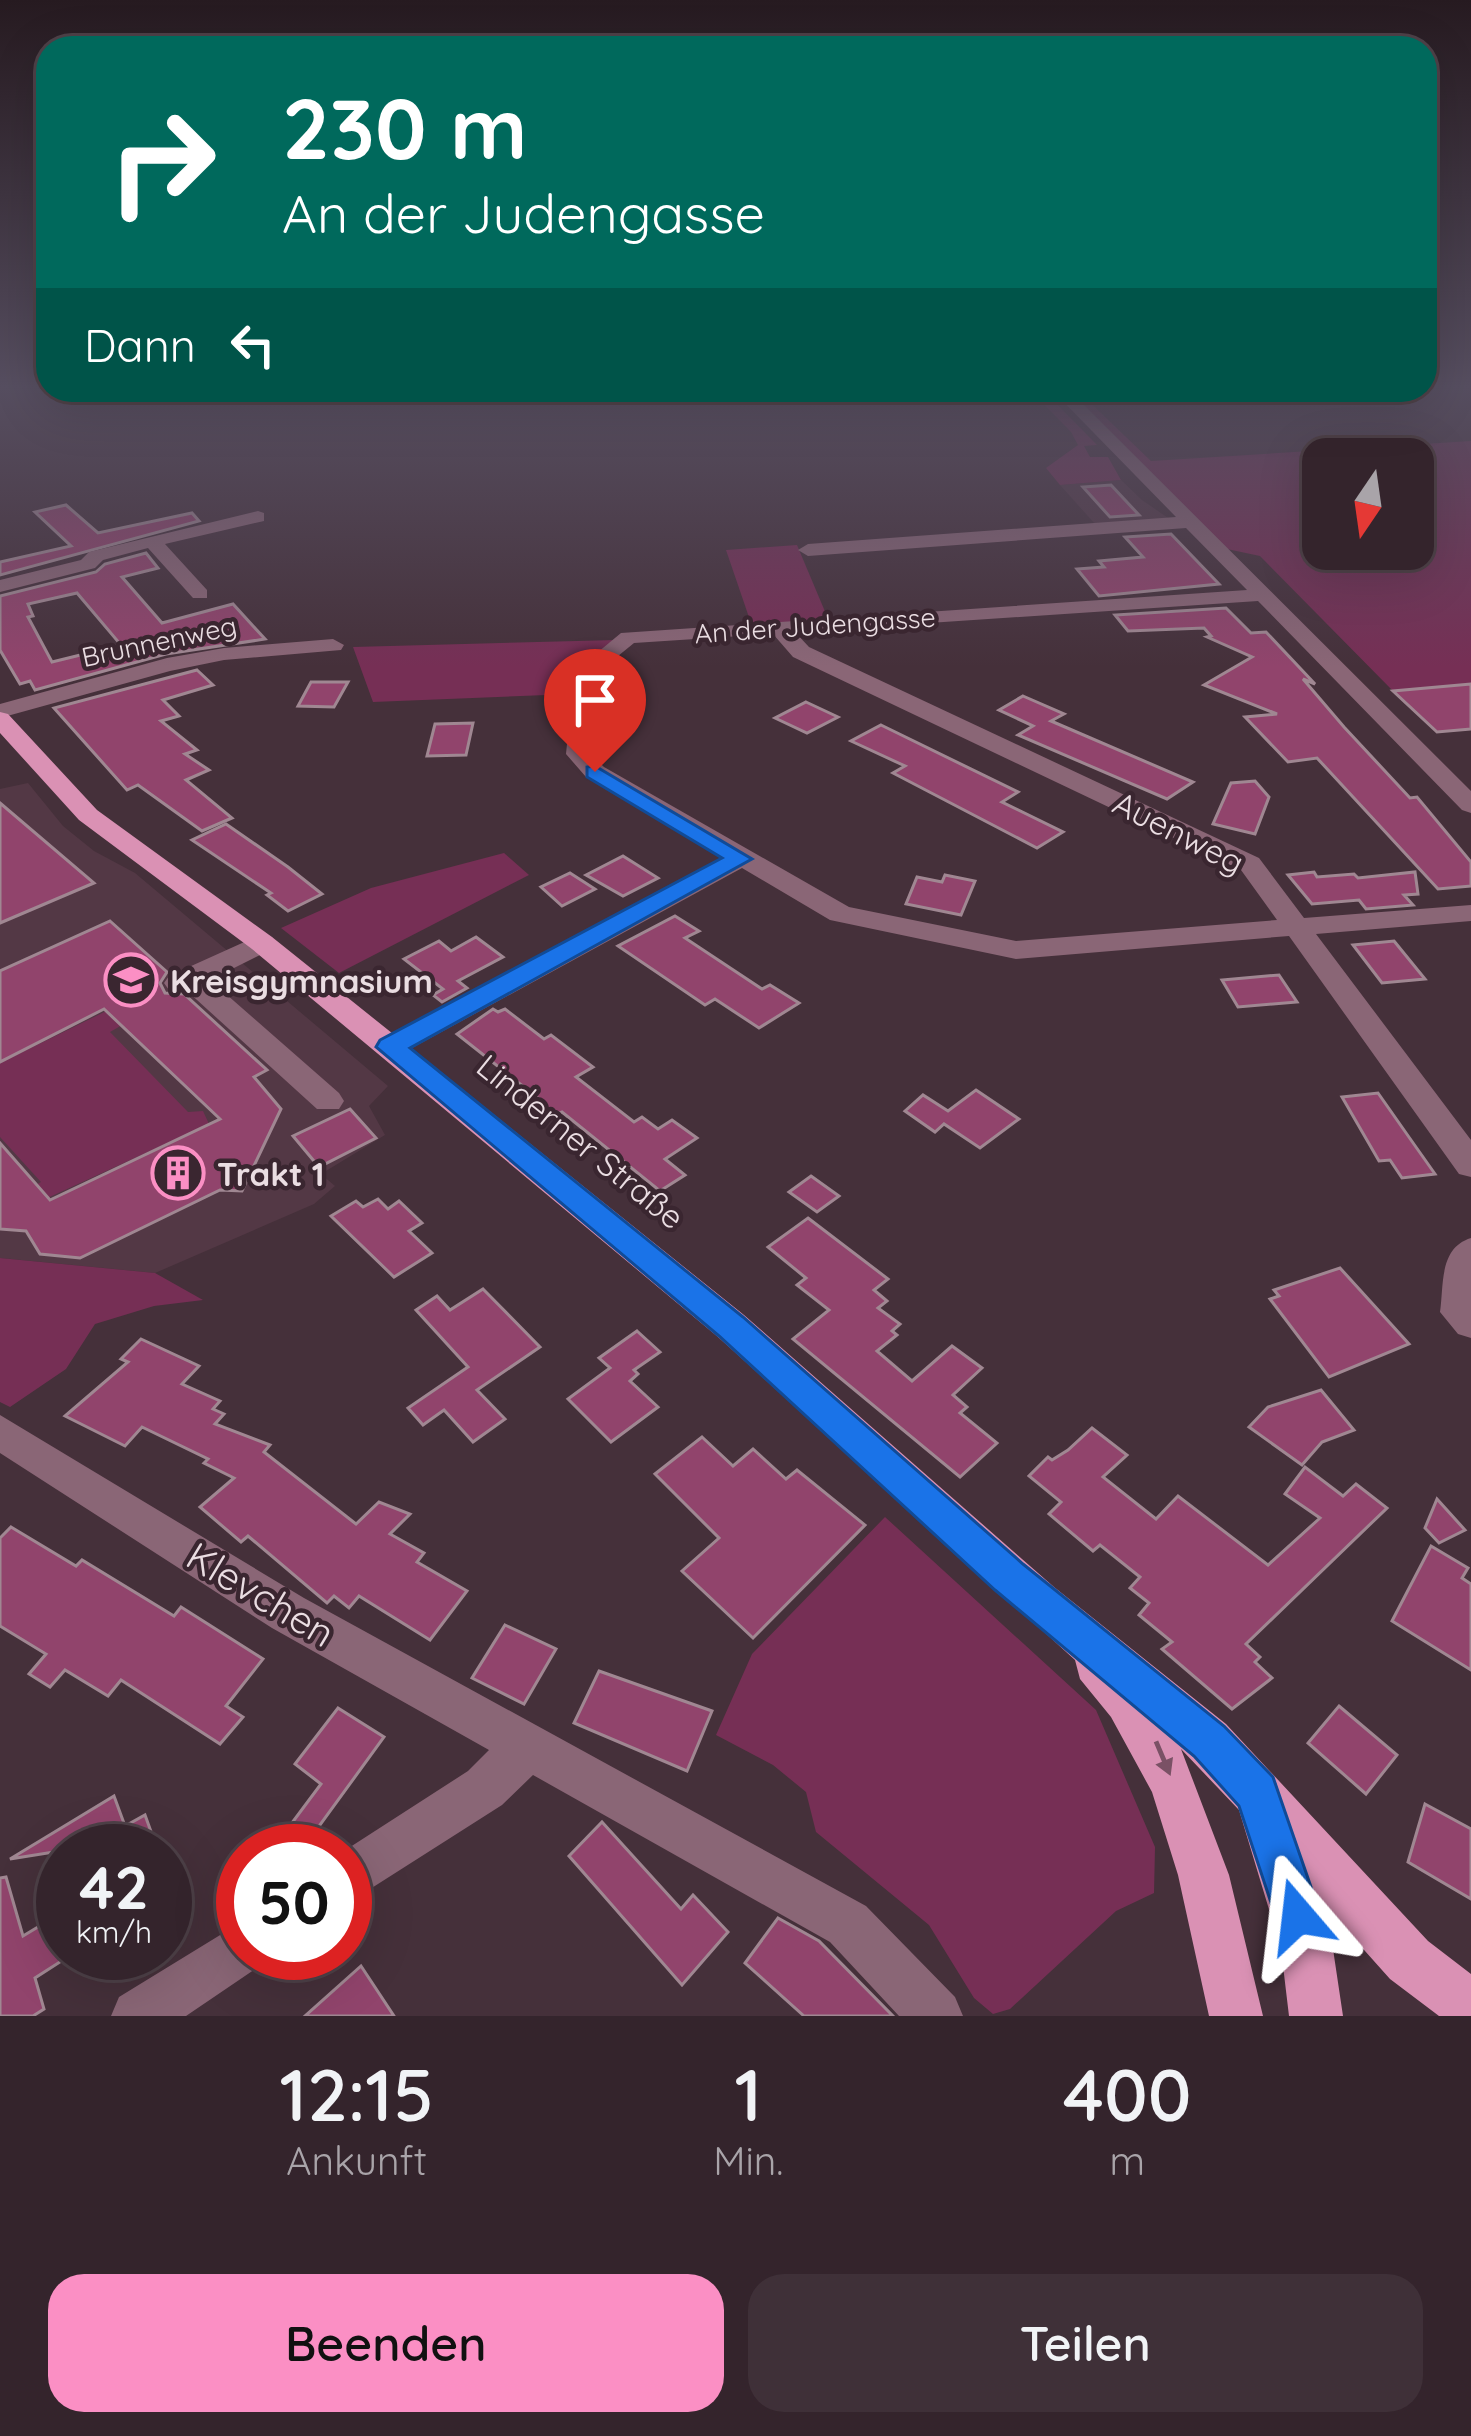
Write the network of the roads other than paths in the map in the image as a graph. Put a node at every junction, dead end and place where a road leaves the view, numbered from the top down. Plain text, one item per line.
1 (1148, 479) edge
2 (258, 517) dead end
3 (1190, 522) junction
4 (152, 541) junction
5 (808, 550) dead end
6 (0, 586) edge
7 (200, 594) dead end
8 (1262, 595) junction
9 (781, 628) junction
10 (334, 645) dead end
11 (0, 715) edge
12 (1471, 805) edge
13 (740, 859) junction
14 (1471, 913) edge
15 (1300, 928) junction
16 (262, 943) junction
17 (390, 1047) junction
18 (328, 1101) dead end
19 (1471, 1166) edge
20 (1468, 1255) edge
21 (1471, 1323) edge
22 (0, 1432) edge
23 (1038, 1602) junction
24 (528, 1746) junction
25 (1257, 1793) junction
26 (372, 1862) edge
27 (216, 1965) edge
28 (1471, 2007) edge
29 (139, 2016) edge
30 (936, 2016) edge
31 (1236, 2016) edge
32 (1316, 2016) edge

1 - 3 street
2 - 4 street
3 - 5 street
3 - 8 street
4 - 6 street
4 - 7 street
8 - 9 street, An der Judengasse
8 - 12 street
9 - 13 street, An der Judengasse
9 - 15 street, Auenweg
10 - 11 street, Brunnenweg
11 - 16 main road, Linderner Straße
13 - 15 street, An der Judengasse
13 - 17 street
14 - 15 street, An der Judengasse
15 - 19 street, Auenweg
16 - 17 main road, Linderner Straße
16 - 18 street
17 - 23 main road, Linderner Straße
20 - 21 street
22 - 24 street, Klevchen
23 - 25 main road, Linderner Straße
23 -> 31 main road, Linderner Straße
24 - 26 street
24 - 30 street, Klevchen
25 - 28 main road, Linderner Straße
25 - 32 main road, Linderner Straße
27 - 29 street

